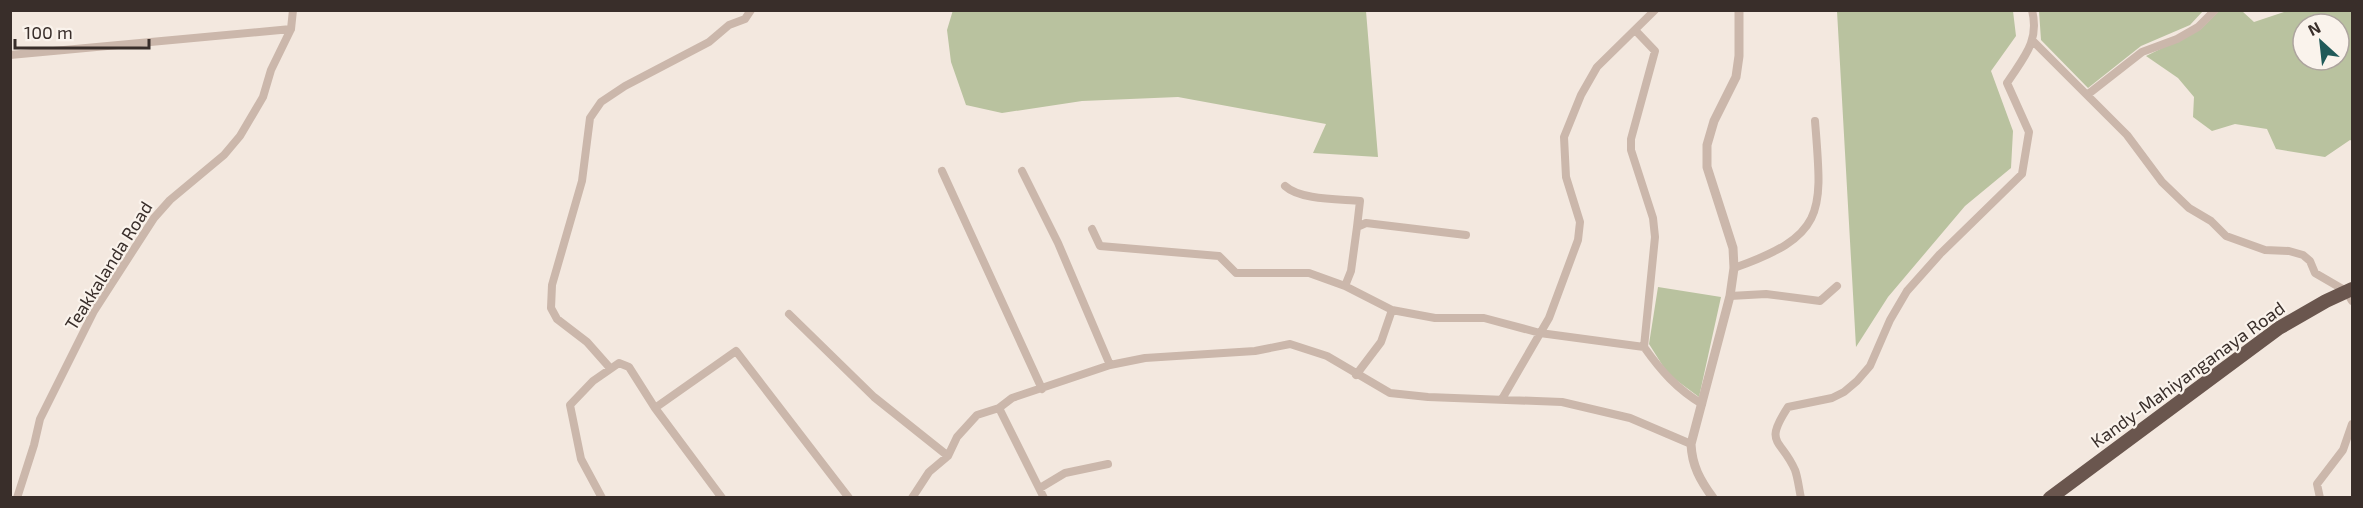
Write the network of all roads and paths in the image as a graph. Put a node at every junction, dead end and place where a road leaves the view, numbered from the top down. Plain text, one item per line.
1 (293, 10) edge
2 (751, 10) edge
3 (1655, 10) edge
4 (1738, 10) edge
5 (2032, 10) edge
6 (2215, 10) edge
7 (291, 29) junction
8 (1635, 30) junction
9 (2033, 41) junction
10 (10, 56) edge
11 (2087, 95) junction
12 (1815, 121) dead end
13 (942, 171) dead end
14 (1022, 171) dead end
15 (1286, 186) dead end
16 (1357, 227) junction
17 (1092, 229) dead end
18 (1466, 235) dead end
19 (1734, 268) junction
20 (1345, 286) junction
21 (1837, 286) dead end
22 (2350, 294) edge
23 (1730, 296) junction
24 (1392, 310) junction
25 (789, 315) dead end
26 (1540, 333) junction
27 (1644, 347) junction
28 (1110, 365) junction
29 (610, 368) junction
30 (1356, 375) junction
31 (1042, 389) junction
32 (1502, 399) junction
33 (1702, 404) junction
34 (655, 408) junction
35 (999, 408) junction
36 (2352, 424) edge
37 (1691, 444) junction
38 (948, 456) junction
39 (1108, 464) dead end
40 (1040, 488) junction
41 (16, 498) edge
42 (602, 498) edge
43 (722, 498) edge
44 (849, 498) edge
45 (912, 498) edge
46 (1044, 498) edge
47 (1713, 498) edge
48 (1801, 498) edge
49 (2050, 498) edge
50 (2320, 498) edge

1 - 7 street, Teakkalanda Road
2 - 29 street
3 - 8 street
4 - 19 street
5 - 9 street
6 - 11 street
7 - 10 street
7 - 41 street, Teakkalanda Road
8 - 26 street
8 - 27 street
9 - 11 street
9 - 48 street
11 - 22 street
12 - 19 street
13 - 31 street
14 - 28 street
15 - 16 street
16 - 18 street
16 - 20 street
17 - 20 street
19 - 23 street
20 - 24 street
21 - 23 street
22 - 49 highway, Kandy-Mahiyanganaya Road
23 - 33 street
24 - 26 street
24 - 30 street
25 - 38 street
26 - 27 street
26 - 32 street
27 - 33 street
28 - 30 street
28 - 31 street
29 - 34 street
29 - 42 street
30 - 32 street
31 - 35 street
32 - 37 street
33 - 37 street
34 - 43 street
34 - 44 street
35 - 38 street
35 - 40 street
36 - 50 street
37 - 47 street
38 - 45 street
39 - 40 street
40 - 46 street

